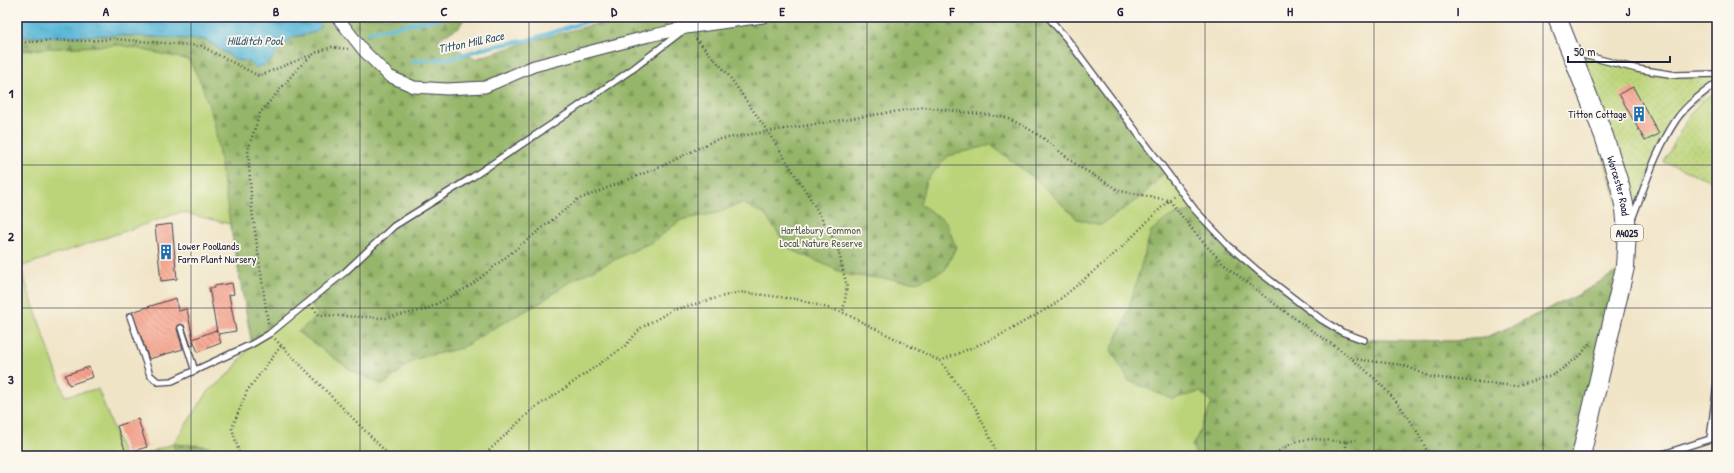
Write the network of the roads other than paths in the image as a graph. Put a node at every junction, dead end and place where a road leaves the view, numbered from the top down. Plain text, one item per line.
1 (337, 17) edge
2 (763, 17) edge
3 (1048, 17) edge
4 (1557, 17) edge
5 (686, 28) junction
6 (1570, 51) junction
7 (1717, 74) edge
8 (1717, 83) edge
9 (1627, 232) junction
10 (130, 316) dead end
11 (181, 328) dead end
12 (1364, 340) dead end
13 (195, 371) junction
14 (1717, 384) edge
15 (1582, 455) edge
16 (1657, 456) edge

1 - 5 street
2 - 5 street
3 - 12 lane
4 - 6 main road, Worcester Road / A4025
5 - 13 lane
6 - 7 lane
6 - 9 main road, Worcester Road / A4025
8 - 9 lane
9 - 15 main road, Worcester Road / A4025
10 - 13 lane
11 - 13 lane
14 - 16 lane

